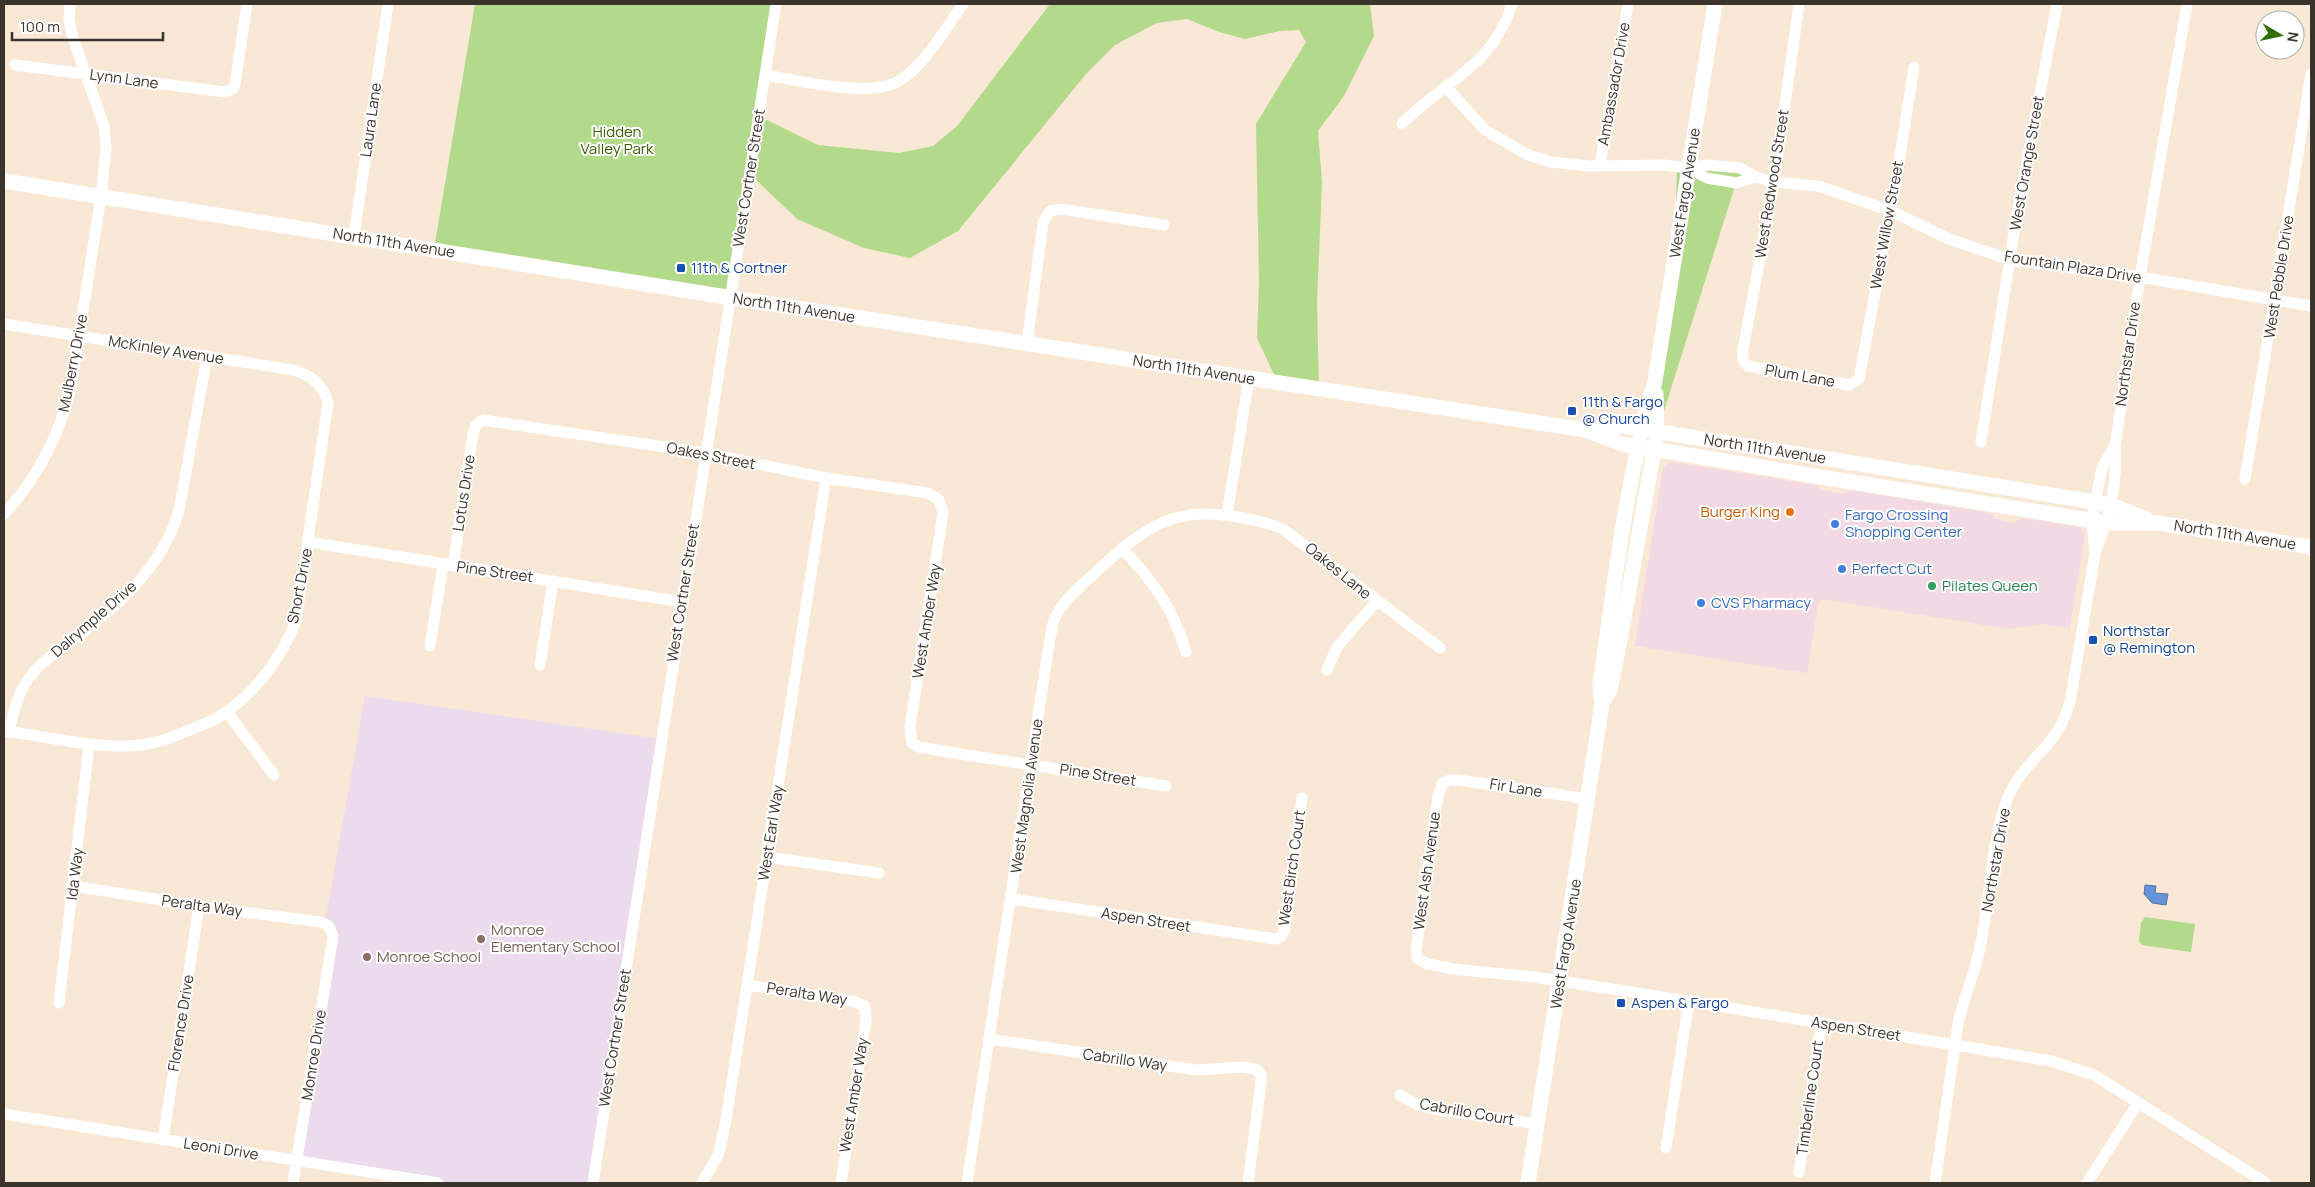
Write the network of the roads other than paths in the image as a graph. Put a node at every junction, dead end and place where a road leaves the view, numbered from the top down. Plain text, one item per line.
1 (70, 4) edge
2 (247, 4) edge
3 (388, 4) edge
4 (776, 4) edge
5 (963, 4) edge
6 (1512, 4) edge
7 (1628, 4) edge
8 (1714, 4) edge
9 (1798, 4) edge
10 (2057, 4) edge
11 (2187, 4) edge
12 (15, 65) dead end
13 (1914, 67) dead end
14 (86, 74) junction
15 (2311, 74) edge
16 (765, 75) junction
17 (1447, 88) junction
18 (1402, 124) dead end
19 (1600, 165) junction
20 (1688, 168) junction
21 (4, 181) edge
22 (1774, 182) junction
23 (101, 196) junction
24 (1890, 211) junction
25 (1164, 225) dead end
26 (354, 236) junction
27 (2010, 259) junction
28 (2140, 277) junction
29 (730, 298) junction
30 (2275, 300) junction
31 (2311, 306) edge
32 (4, 324) edge
33 (79, 335) junction
34 (1027, 344) junction
35 (207, 357) junction
36 (1745, 364) joint
37 (1249, 378) junction
38 (1655, 381) junction
39 (1856, 382) joint
40 (322, 388) joint
41 (480, 421) joint
42 (1585, 430) junction
43 (1641, 430) junction
44 (1657, 433) junction
45 (1981, 442) dead end
46 (1638, 446) junction
47 (2114, 446) junction
48 (1654, 449) junction
49 (705, 453) junction
50 (1945, 476) junction
51 (826, 478) junction
52 (1833, 479) junction
53 (2244, 479) dead end
54 (939, 500) joint
55 (2095, 502) junction
56 (2110, 505) junction
57 (4, 514) edge
58 (1227, 515) junction
59 (2092, 520) junction
60 (2108, 523) junction
61 (2158, 523) junction
62 (308, 542) junction
63 (2311, 547) edge
64 (1122, 548) junction
65 (2095, 554) junction
66 (448, 566) junction
67 (553, 581) junction
68 (1377, 601) junction
69 (682, 602) junction
70 (430, 646) dead end
71 (1440, 648) dead end
72 (1186, 652) dead end
73 (540, 665) dead end
74 (1326, 670) dead end
75 (1602, 704) junction
76 (227, 712) junction
77 (6, 731) edge
78 (912, 743) joint
79 (89, 745) junction
80 (1032, 765) junction
81 (274, 776) dead end
82 (1443, 783) joint
83 (1166, 786) dead end
84 (1302, 798) dead end
85 (1588, 799) junction
86 (767, 857) junction
87 (879, 873) dead end
88 (73, 886) junction
89 (1012, 898) junction
90 (199, 906) junction
91 (329, 926) joint
92 (1281, 937) joint
93 (1418, 959) joint
94 (1560, 981) junction
95 (748, 985) junction
96 (1690, 1001) junction
97 (59, 1003) dead end
98 (865, 1006) joint
99 (1821, 1024) junction
100 (990, 1039) junction
101 (1955, 1044) junction
102 (1400, 1095) dead end
103 (2138, 1103) junction
104 (4, 1114) edge
105 (1537, 1124) junction
106 (163, 1140) junction
107 (1666, 1148) dead end
108 (296, 1160) junction
109 (1798, 1172) dead end
110 (2252, 1180) edge
111 (293, 1183) edge
112 (438, 1183) edge
113 (592, 1183) edge
114 (702, 1183) edge
115 (841, 1183) edge
116 (967, 1183) edge
117 (1248, 1183) edge
118 (1528, 1183) edge
119 (1935, 1183) edge
120 (2087, 1183) edge
121 (2266, 1183) edge

1 - 14 street, Mulberry Drive
2 - 14 street, Lynn Lane
3 - 26 street, Laura Lane
4 - 16 street, West Cortner Street
5 - 16 street
6 - 17 street
7 - 19 street, Ambassador Drive
8 - 20 main road, West Fargo Avenue
9 - 22 street, West Redwood Street
10 - 27 street, West Orange Street
11 - 28 street, Northstar Drive
12 - 14 street, Lynn Lane
13 - 24 street, West Willow Street
14 - 23 street, Mulberry Drive
15 - 30 street, West Pebble Drive
16 - 29 street, West Cortner Street
17 - 18 street
17 - 19 street, Fountain Plaza Drive
19 - 20 street, Fountain Plaza Drive
20 - 22 street, Fountain Plaza Drive
20 - 38 main road, West Fargo Avenue
21 - 23 main road, North 11th Avenue
22 - 24 street, Fountain Plaza Drive
22 - 36 street, West Redwood Street
23 - 26 main road, North 11th Avenue
23 - 33 street, Mulberry Drive
24 - 27 street, Fountain Plaza Drive
24 - 39 street, West Willow Street
25 - 34 street
26 - 29 main road, North 11th Avenue
27 - 28 street, Fountain Plaza Drive
27 - 45 street, West Orange Street
28 - 30 street, Fountain Plaza Drive
28 - 47 street, Northstar Drive
29 - 34 main road, North 11th Avenue
29 - 49 street, West Cortner Street
30 - 31 street, Fountain Plaza Drive
30 - 53 street, West Pebble Drive
32 - 33 street, McKinley Avenue
33 - 35 street, McKinley Avenue
33 - 57 street, Mulberry Drive
34 - 37 main road, North 11th Avenue
35 - 40 street, McKinley Avenue
35 - 77 street, Dalrymple Drive
36 - 39 street, Plum Lane
37 - 42 main road, North 11th Avenue
37 - 58 street
38 - 43 main road, West Fargo Avenue
38 - 44 main road, West Fargo Avenue
40 - 62 street, Short Drive
41 - 49 street, Oakes Street
41 - 66 street, Lotus Drive
42 - 43 main road, North 11th Avenue
42 - 46 main road, North 11th Avenue
43 - 44 main road, North 11th Avenue
43 - 46 main road, West Fargo Avenue
44 - 48 main road, West Fargo Avenue
44 - 50 main road, North 11th Avenue
46 - 48 main road, North 11th Avenue
46 - 75 main road, West Fargo Avenue
47 - 55 street, Northstar Drive
47 - 56 street, Northstar Drive
48 - 52 main road, North 11th Avenue
48 - 75 main road, West Fargo Avenue
49 - 51 street, Oakes Street
49 - 69 street, West Cortner Street
50 - 52 main road, North 11th Avenue
50 - 55 main road, North 11th Avenue
51 - 54 street, Oakes Street
51 - 86 street, West Earl Way
52 - 59 main road, North 11th Avenue
54 - 78 street, West Amber Way
55 - 56 main road, North 11th Avenue
55 - 59 street, Northstar Drive
56 - 60 street, Northstar Drive
56 - 61 main road, North 11th Avenue
58 - 64 street, West Magnolia Avenue
58 - 68 street, Oakes Lane
59 - 60 main road, North 11th Avenue
59 - 65 street, Northstar Drive
60 - 61 main road, North 11th Avenue
60 - 65 street, Northstar Drive
61 - 63 main road, North 11th Avenue
62 - 66 street, Pine Street
62 - 76 street, Short Drive
64 - 72 street
64 - 80 street, West Magnolia Avenue
65 - 101 street, Northstar Drive
66 - 67 street, Pine Street
66 - 70 street, Lotus Drive
67 - 69 street, Pine Street
67 - 73 street
68 - 71 street, Oakes Lane
68 - 74 street
69 - 113 street, West Cortner Street
75 - 85 main road, West Fargo Avenue
76 - 79 street, Short Drive
76 - 81 street
77 - 79 street, Short Drive
78 - 80 street, Pine Street
79 - 88 street, Ida Way
80 - 83 street, Pine Street
80 - 89 street, West Magnolia Avenue
82 - 85 street, Fir Lane
82 - 93 street, West Ash Avenue
84 - 92 street, West Birch Court
85 - 94 main road, West Fargo Avenue
86 - 87 street
86 - 95 street, West Earl Way
88 - 90 street, Peralta Way
88 - 97 street, Ida Way
89 - 92 street, Aspen Street
89 - 100 street, West Magnolia Avenue
90 - 91 street, Peralta Way
90 - 106 street, Florence Drive
91 - 108 street, Monroe Drive
93 - 94 street, Aspen Street
94 - 96 street, Aspen Street
94 - 105 main road, West Fargo Avenue
95 - 98 street, Peralta Way
95 - 114 street, West Earl Way
96 - 99 street, Aspen Street
96 - 107 street
98 - 115 street, West Amber Way
99 - 101 street, Aspen Street
99 - 109 street, Timberline Court
100 - 116 street, West Magnolia Avenue
100 - 117 street, Cabrillo Way
101 - 103 street, Aspen Street
101 - 119 street, Northstar Drive
102 - 105 street, Cabrillo Court
103 - 110 street, Aspen Street
103 - 120 street
104 - 106 street, Leoni Drive
105 - 118 main road, West Fargo Avenue
106 - 108 street, Leoni Drive
108 - 111 street, Monroe Drive
108 - 112 street, Leoni Drive
110 - 121 street, Aspen Street

